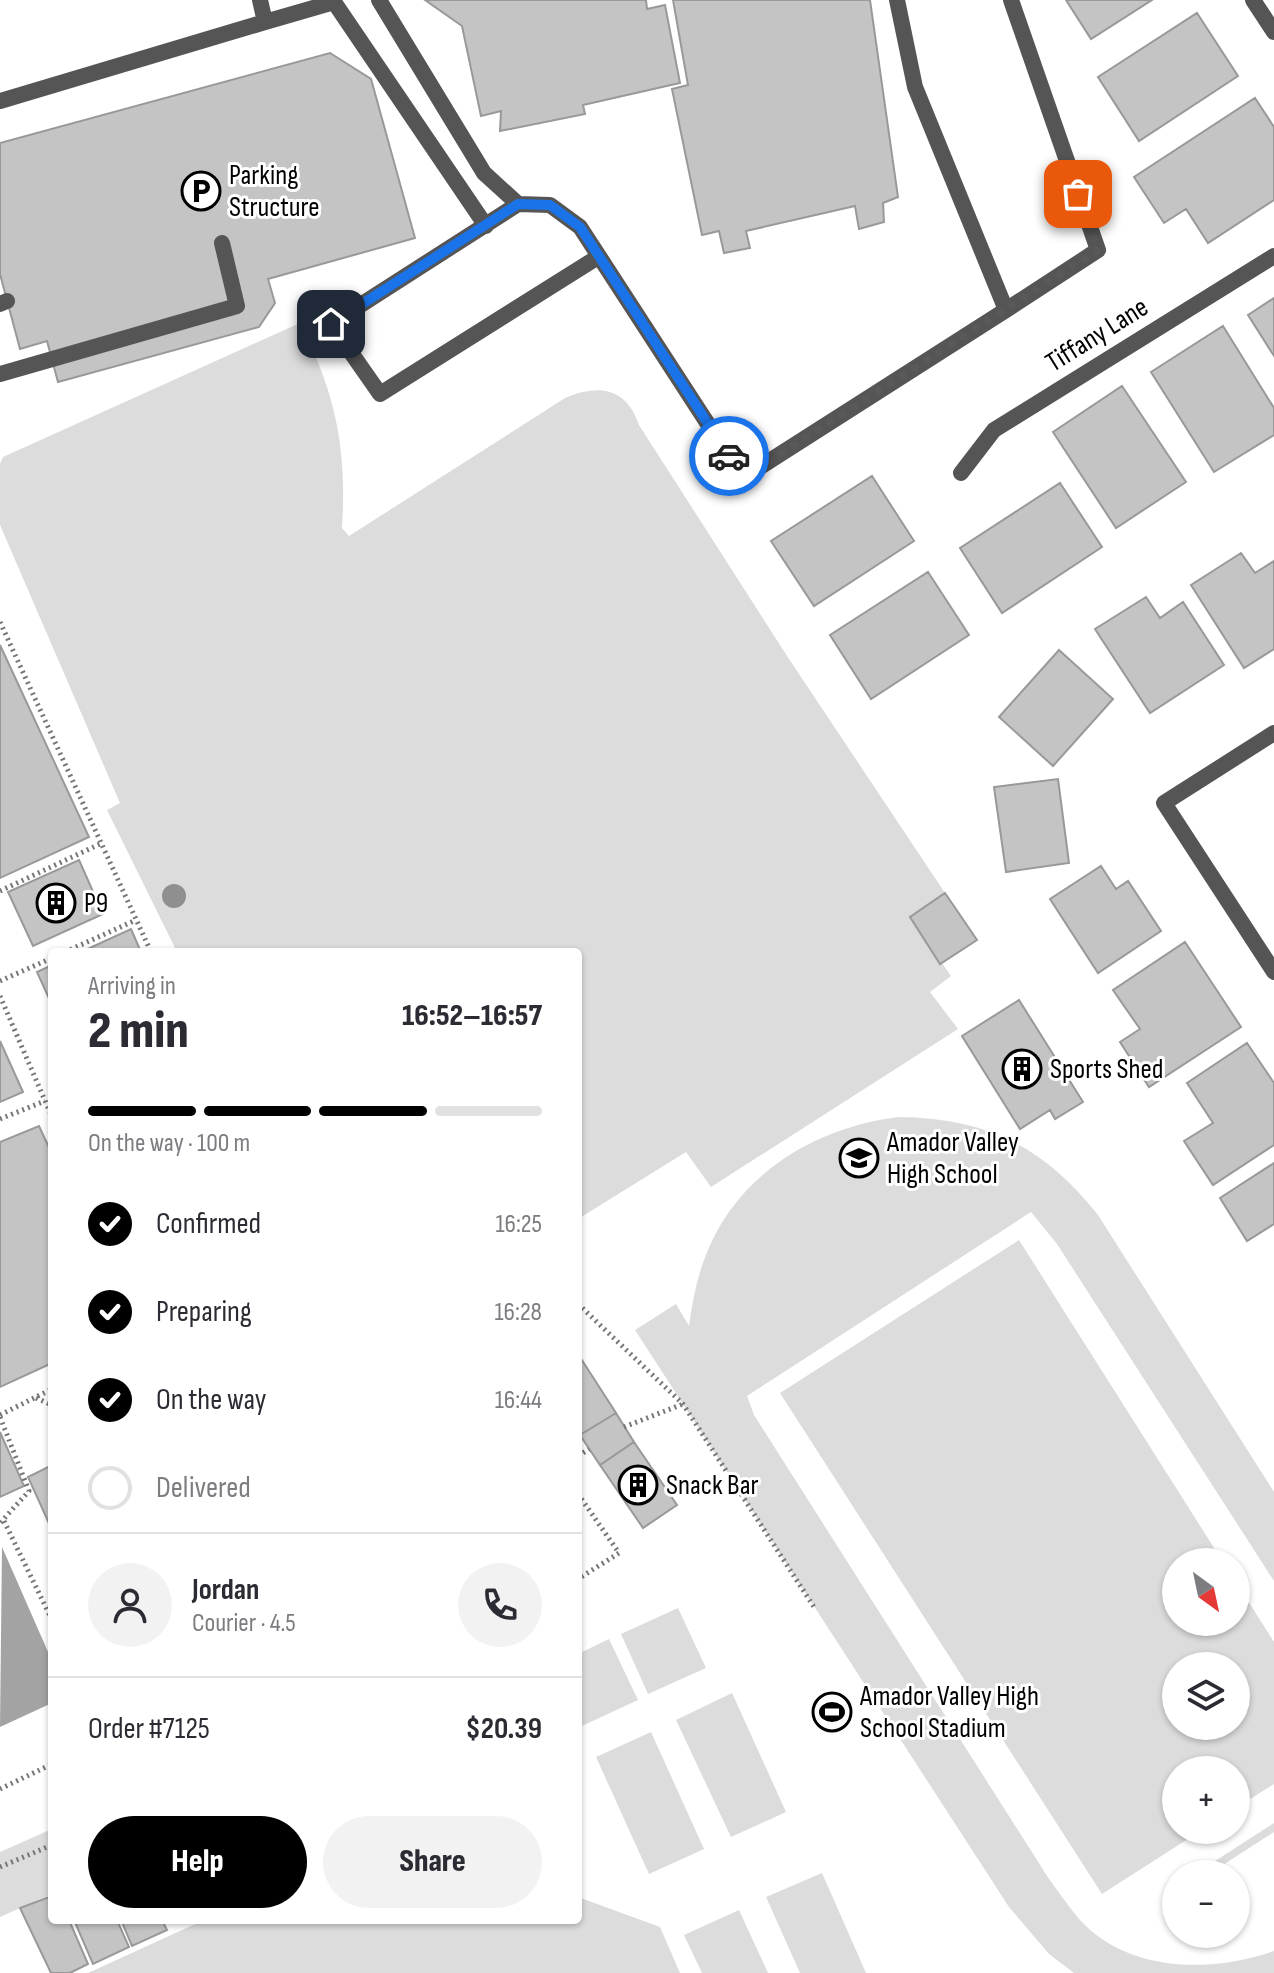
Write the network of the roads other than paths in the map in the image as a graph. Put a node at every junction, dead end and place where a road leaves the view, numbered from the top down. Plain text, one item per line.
1 (260, 0) edge
2 (379, 0) edge
3 (897, 0) edge
4 (1011, 0) edge
5 (1253, 0) edge
6 (265, 22) junction
7 (1274, 32) edge
8 (0, 101) edge
9 (518, 204) junction
10 (486, 226) junction
11 (222, 243) dead end
12 (1274, 256) edge
13 (598, 257) junction
14 (1006, 310) junction
15 (0, 374) edge
16 (961, 473) dead end
17 (1274, 733) edge
18 (1274, 972) edge

1 - 6 street
2 - 9 street
3 - 14 street
4 - 14 street
5 - 7 street
6 - 8 street
6 - 10 street
9 - 10 street
9 - 13 street
10 - 13 street
11 - 15 street
12 - 16 street, Tiffany Lane
13 - 14 street
17 - 18 street

